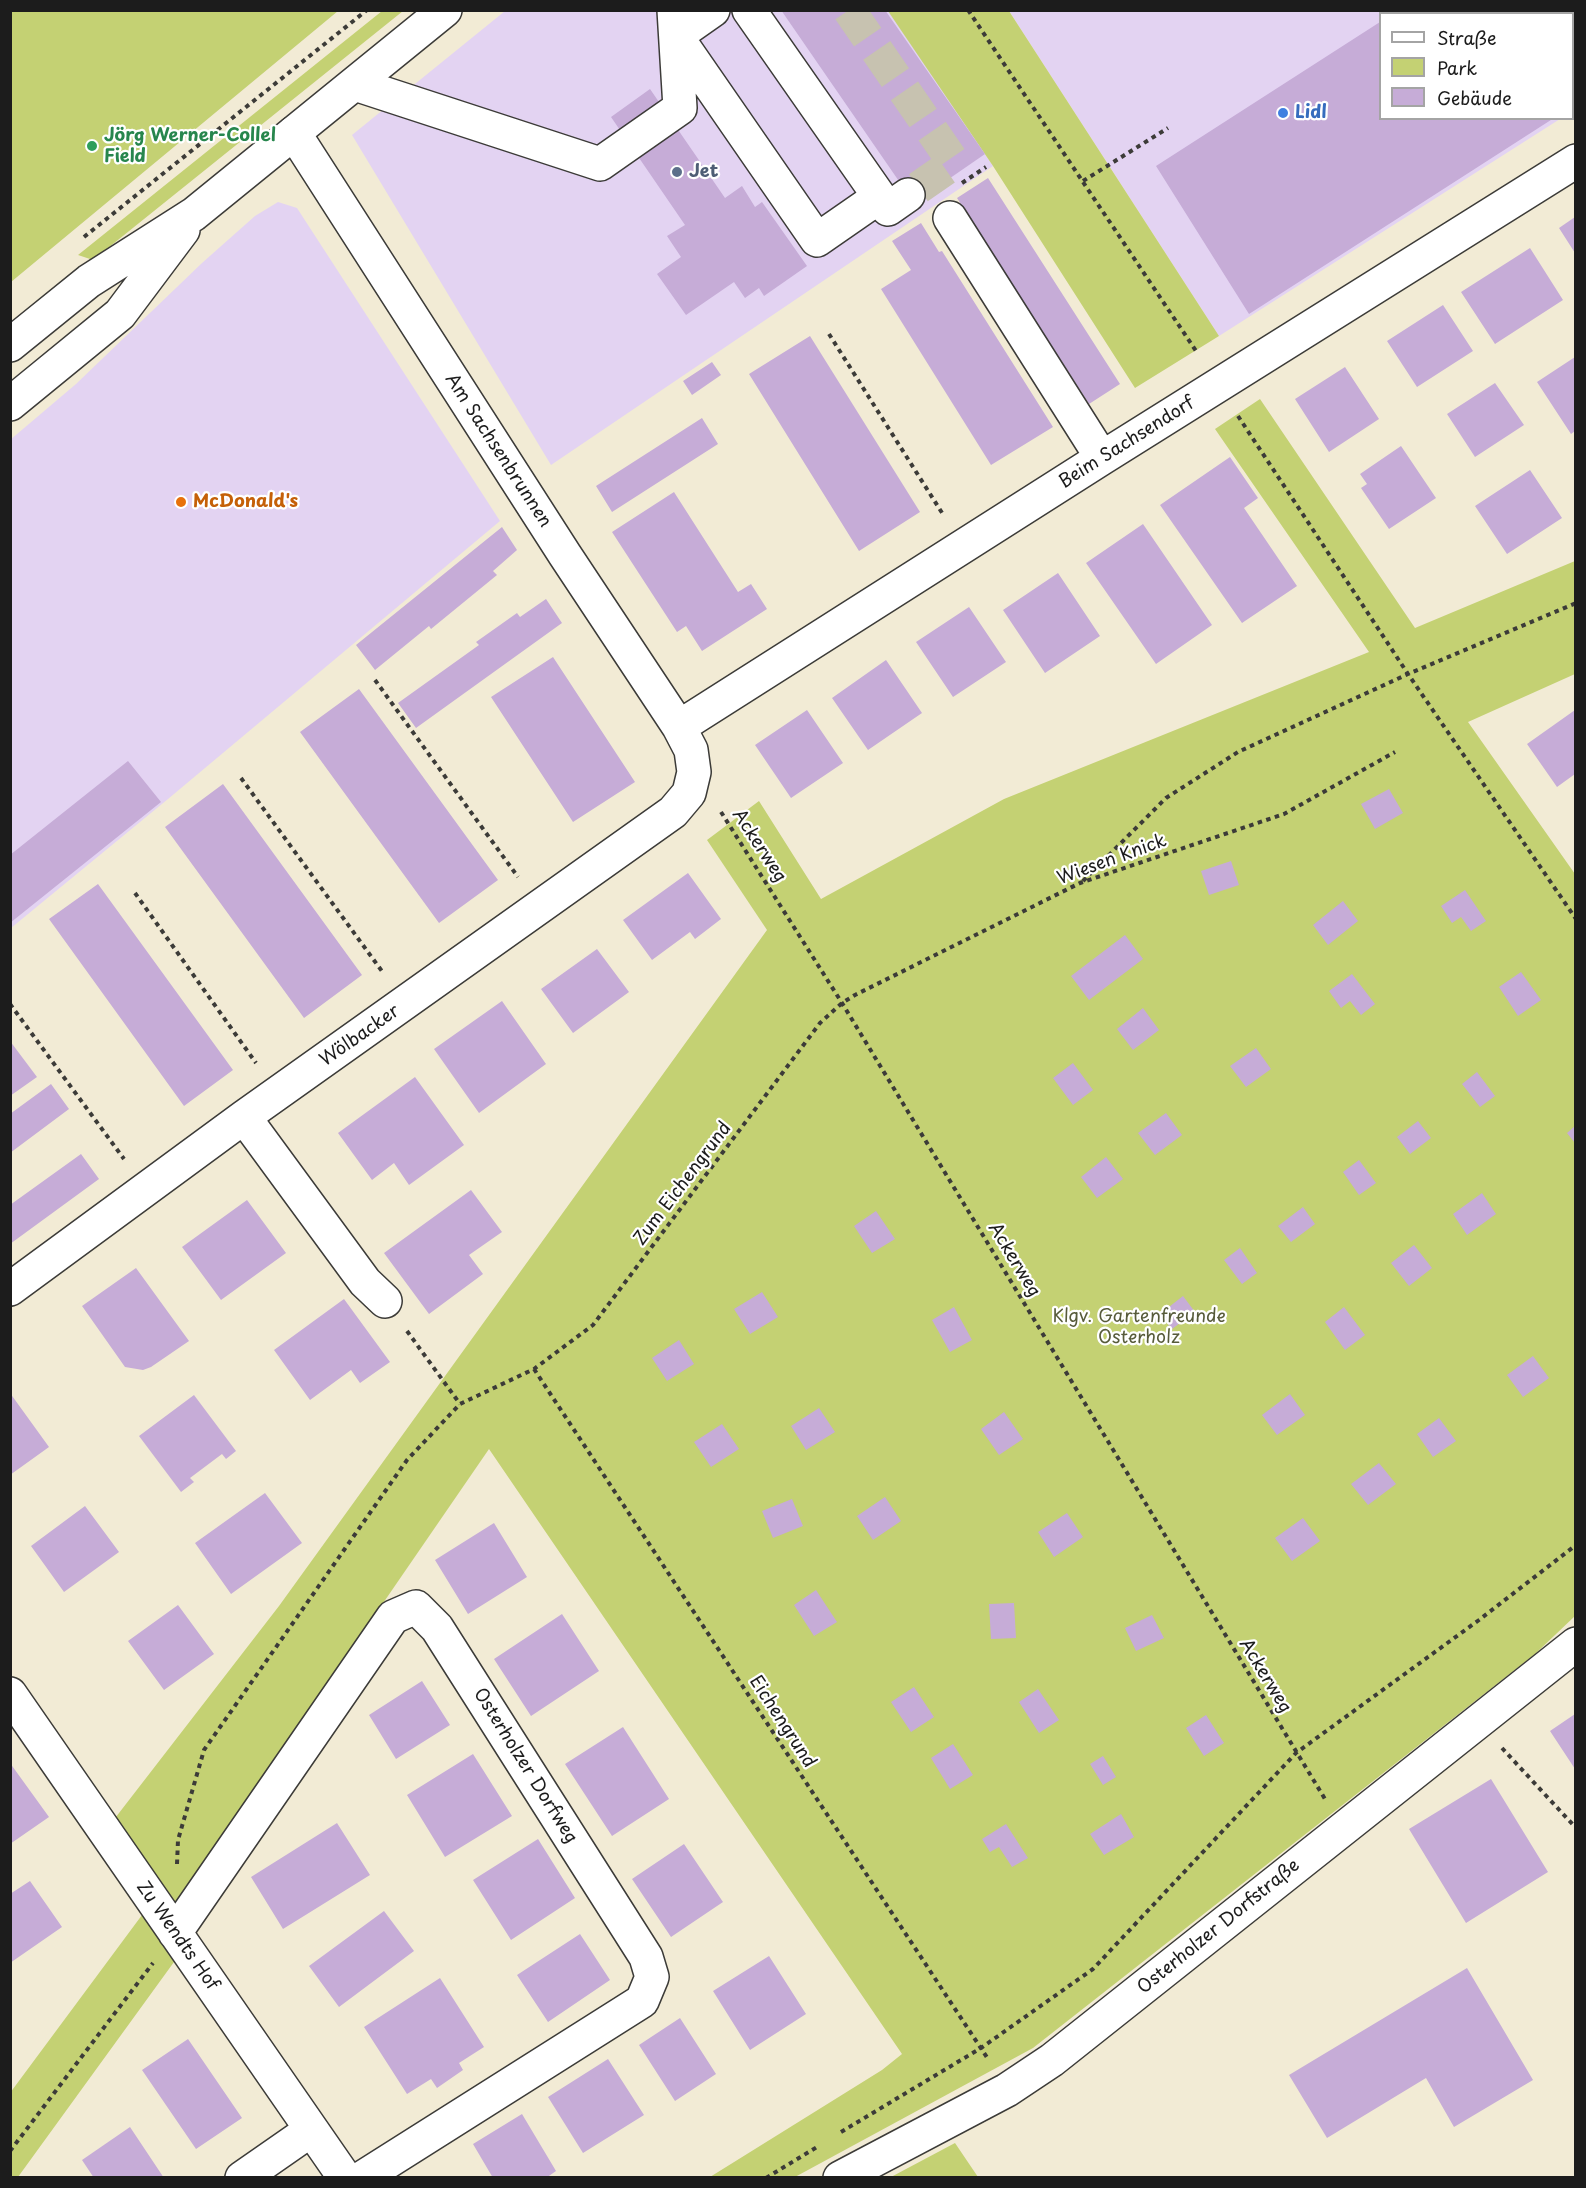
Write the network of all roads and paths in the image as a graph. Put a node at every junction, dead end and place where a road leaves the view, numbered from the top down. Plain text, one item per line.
1 (367, 10) edge
2 (446, 10) edge
3 (712, 10) edge
4 (749, 10) edge
5 (968, 10) edge
6 (675, 23) edge
7 (355, 84) junction
8 (1168, 128) dead end
9 (294, 133) junction
10 (1575, 161) edge
11 (1083, 181) junction
12 (194, 214) junction
13 (950, 218) dead end
14 (84, 237) dead end
15 (829, 334) dead end
16 (10, 345) edge
17 (1220, 385) junction
18 (10, 404) edge
19 (1102, 458) junction
20 (963, 547) junction
21 (1575, 603) edge
22 (1408, 674) junction
23 (375, 680) dead end
24 (680, 727) junction
25 (1395, 752) dead end
26 (694, 772) junction
27 (241, 778) dead end
28 (1080, 884) junction
29 (135, 893) dead end
30 (540, 907) junction
31 (1575, 919) edge
32 (842, 1003) junction
33 (10, 1004) edge
34 (405, 1004) junction
35 (277, 1093) junction
36 (244, 1116) junction
37 (146, 1188) junction
38 (10, 1289) edge
39 (385, 1301) joint
40 (534, 1369) junction
41 (460, 1404) junction
42 (1575, 1545) edge
43 (1575, 1644) edge
44 (10, 1694) edge
45 (1477, 1722) junction
46 (1296, 1753) junction
47 (1343, 1827) junction
48 (1575, 1828) edge
49 (177, 1875) dead end
50 (175, 1933) junction
51 (981, 2048) junction
52 (1007, 2090) junction
53 (311, 2130) junction
54 (838, 2134) dead end
55 (817, 2147) dead end
56 (10, 2151) edge
57 (242, 2178) edge
58 (345, 2178) edge
59 (362, 2178) edge
60 (766, 2178) edge
61 (840, 2178) edge

1 - 14 path
2 - 7 street
3 - 6 street
4 - 6 street
5 - 11 path
6 - 7 street
7 - 9 street
8 - 11 path
9 - 12 street
9 - 24 street, Am Sachsenbrunnen
10 - 17 street, Beim Sachsendorf
11 - 17 path
12 - 16 street
12 - 18 street
13 - 19 street
15 - 20 path
17 - 19 street, Beim Sachsendorf
17 - 22 path
19 - 20 street, Beim Sachsendorf
20 - 24 street, Beim Sachsendorf
21 - 22 path
22 - 28 path
22 - 31 path
23 - 30 path
24 - 26 street, Am Sachsenbrunnen
25 - 28 path, Wiesen Knick
26 - 30 street, Wölbacker
26 - 32 path, Ackerweg
27 - 34 path
28 - 32 path, Wiesen Knick
29 - 35 path
30 - 34 street, Wölbacker
32 - 40 path, Zum Eichengrund
32 - 46 path, Ackerweg
33 - 37 path
34 - 35 street, Wölbacker
35 - 36 street, Wölbacker
36 - 37 street, Wölbacker
36 - 39 street
37 - 38 street, Wölbacker
39 - 41 path
40 - 41 path, Zum Eichengrund
40 - 51 path, Eichengrund
41 - 49 path
42 - 46 path
43 - 45 street, Osterholzer Dorfstraße
44 - 50 street, Zu Wendts Hof
45 - 47 street, Osterholzer Dorfstraße
45 - 48 path
46 - 47 path, Ackerweg
46 - 51 path
47 - 52 street, Osterholzer Dorfstraße
50 - 53 street, Zu Wendts Hof
50 - 56 path
50 - 59 street, Osterholzer Dorfweg
51 - 52 path, Eichengrund
51 - 54 path
52 - 61 street, Osterholzer Dorfstraße
53 - 57 street
53 - 58 street, Zu Wendts Hof
55 - 60 path

